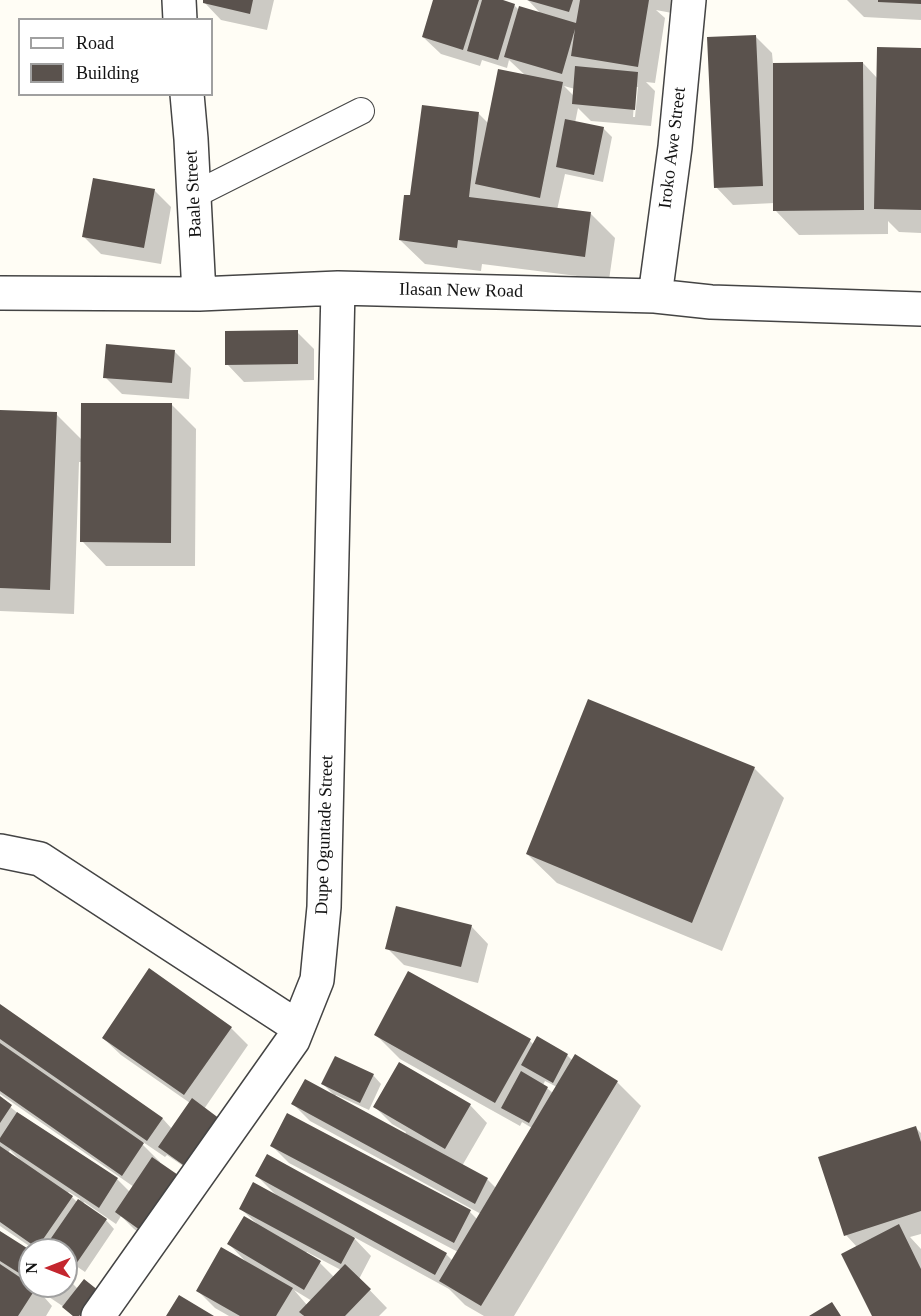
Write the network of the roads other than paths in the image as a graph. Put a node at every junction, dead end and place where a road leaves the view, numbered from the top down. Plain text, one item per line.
1 (179, 0) edge
2 (689, 0) edge
3 (180, 18) edge
4 (187, 96) edge
5 (361, 111) dead end
6 (194, 195) junction
7 (338, 288) junction
8 (0, 292) edge
9 (199, 294) junction
10 (655, 296) junction
11 (921, 309) edge
12 (0, 851) edge
13 (298, 1027) junction
14 (98, 1316) edge

1 - 3 street
2 - 10 street, Iroko Awe Street
4 - 6 street, Baale Street
5 - 6 lane
6 - 9 street, Baale Street
7 - 9 street, Ilasan New Road
7 - 10 street, Ilasan New Road
7 - 13 street, Dupe Oguntade Street
8 - 9 street, Ilasan New Road
10 - 11 street, Ilasan New Road
12 - 13 street
13 - 14 street, Dupe Oguntade Street

